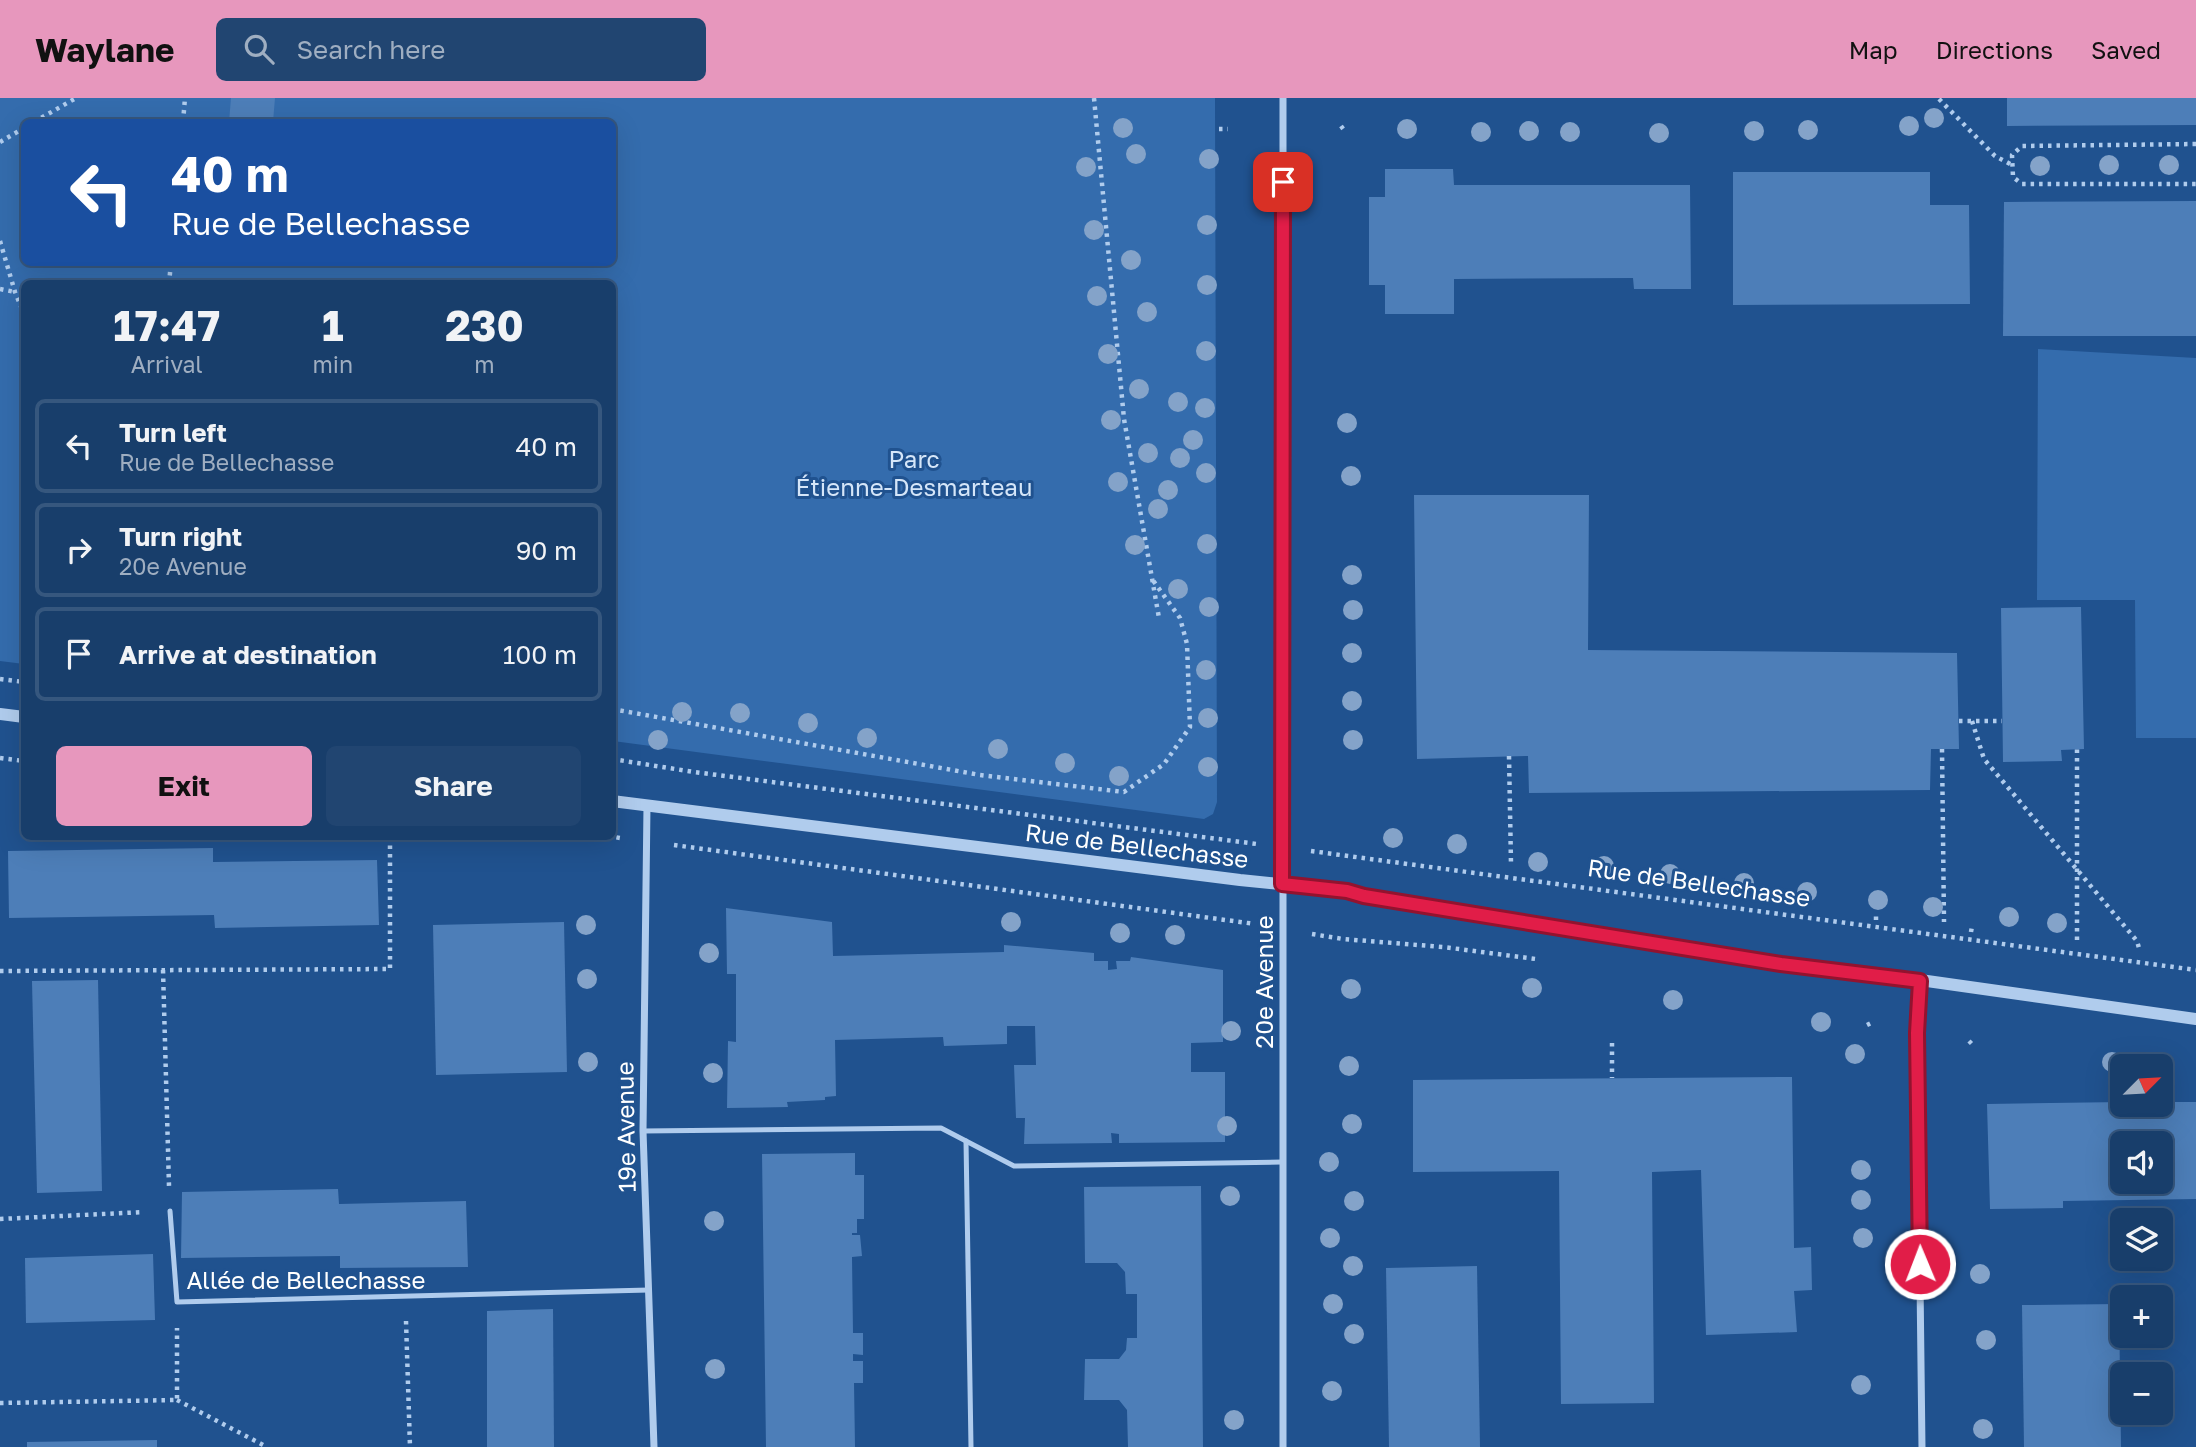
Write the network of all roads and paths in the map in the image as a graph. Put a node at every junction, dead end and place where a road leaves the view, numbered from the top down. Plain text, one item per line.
1 (76, 98) edge
2 (186, 98) edge
3 (1094, 98) edge
4 (1283, 98) edge
5 (1939, 99) edge
6 (39, 119) edge
7 (183, 119) edge
8 (1219, 129) dead end
9 (1228, 129) dead end
10 (21, 130) edge
11 (0, 142) edge
12 (2196, 144) edge
13 (2012, 165) junction
14 (2196, 184) edge
15 (0, 241) edge
16 (0, 289) edge
17 (15, 292) junction
18 (21, 307) edge
19 (1152, 579) junction
20 (1159, 618) dead end
21 (0, 679) edge
22 (21, 682) edge
23 (616, 710) edge
24 (0, 714) edge
25 (21, 717) edge
26 (1959, 721) dead end
27 (1972, 721) junction
28 (2002, 721) dead end
29 (1942, 749) dead end
30 (2077, 749) dead end
31 (1509, 756) dead end
32 (0, 758) edge
33 (616, 760) edge
34 (21, 761) edge
35 (616, 802) edge
36 (647, 806) junction
37 (390, 840) edge
38 (646, 842) junction
39 (1282, 848) junction
40 (1511, 864) dead end
41 (2077, 869) junction
42 (1282, 884) junction
43 (1876, 913) dead end
44 (1876, 920) dead end
45 (1944, 922) dead end
46 (1283, 928) junction
47 (2077, 940) dead end
48 (2139, 948) dead end
49 (163, 970) junction
50 (2196, 970) edge
51 (0, 971) edge
52 (1920, 981) junction
53 (2196, 1019) edge
54 (1969, 1041) dead end
55 (1612, 1043) dead end
56 (1974, 1046) dead end
57 (1612, 1078) dead end
58 (643, 1131) junction
59 (966, 1141) junction
60 (1282, 1162) junction
61 (170, 1211) junction
62 (0, 1219) edge
63 (649, 1290) junction
64 (406, 1296) junction
65 (177, 1303) junction
66 (177, 1399) junction
67 (0, 1403) edge
68 (267, 1447) edge
69 (410, 1447) edge
70 (654, 1447) edge
71 (971, 1447) edge
72 (1283, 1447) edge
73 (1922, 1447) edge

1 - 6 path
2 - 7 path
3 - 19 path
4 - 39 street, 20e Avenue
5 - 13 path
8 - 9 path
10 - 11 path
12 - 13 path
13 - 14 path
15 - 17 path
16 - 17 path
17 - 18 path
19 - 20 path
19 - 23 path
21 - 22 path
24 - 25 street
26 - 27 path
27 - 28 path
27 - 41 path
29 - 45 path
30 - 41 path
31 - 40 path
32 - 34 path
33 - 39 path, Rue de Bellechasse
35 - 36 street, Rue de Bellechasse
36 - 38 street, 19e Avenue
36 - 42 street, Rue de Bellechasse
37 - 49 path
38 - 46 path
38 - 58 street, 19e Avenue
39 - 42 street, 20e Avenue
39 - 50 path, Rue de Bellechasse
41 - 47 path
41 - 48 path
42 - 46 street, 20e Avenue
42 - 52 street, Rue de Bellechasse
43 - 44 path
46 - 60 street, 20e Avenue
49 - 51 path
49 - 61 path
52 - 53 street, Rue de Bellechasse
52 - 73 street
54 - 56 path
55 - 57 path
58 - 59 lane
58 - 63 street, 19e Avenue
59 - 60 lane
59 - 71 lane
60 - 72 street, 20e Avenue
61 - 62 path
61 - 65 lane, Allée de Bellechasse
63 - 64 lane, Allée de Bellechasse
63 - 70 street, 19e Avenue
64 - 65 lane, Allée de Bellechasse
64 - 69 path
65 - 66 path
66 - 67 path
66 - 68 path

